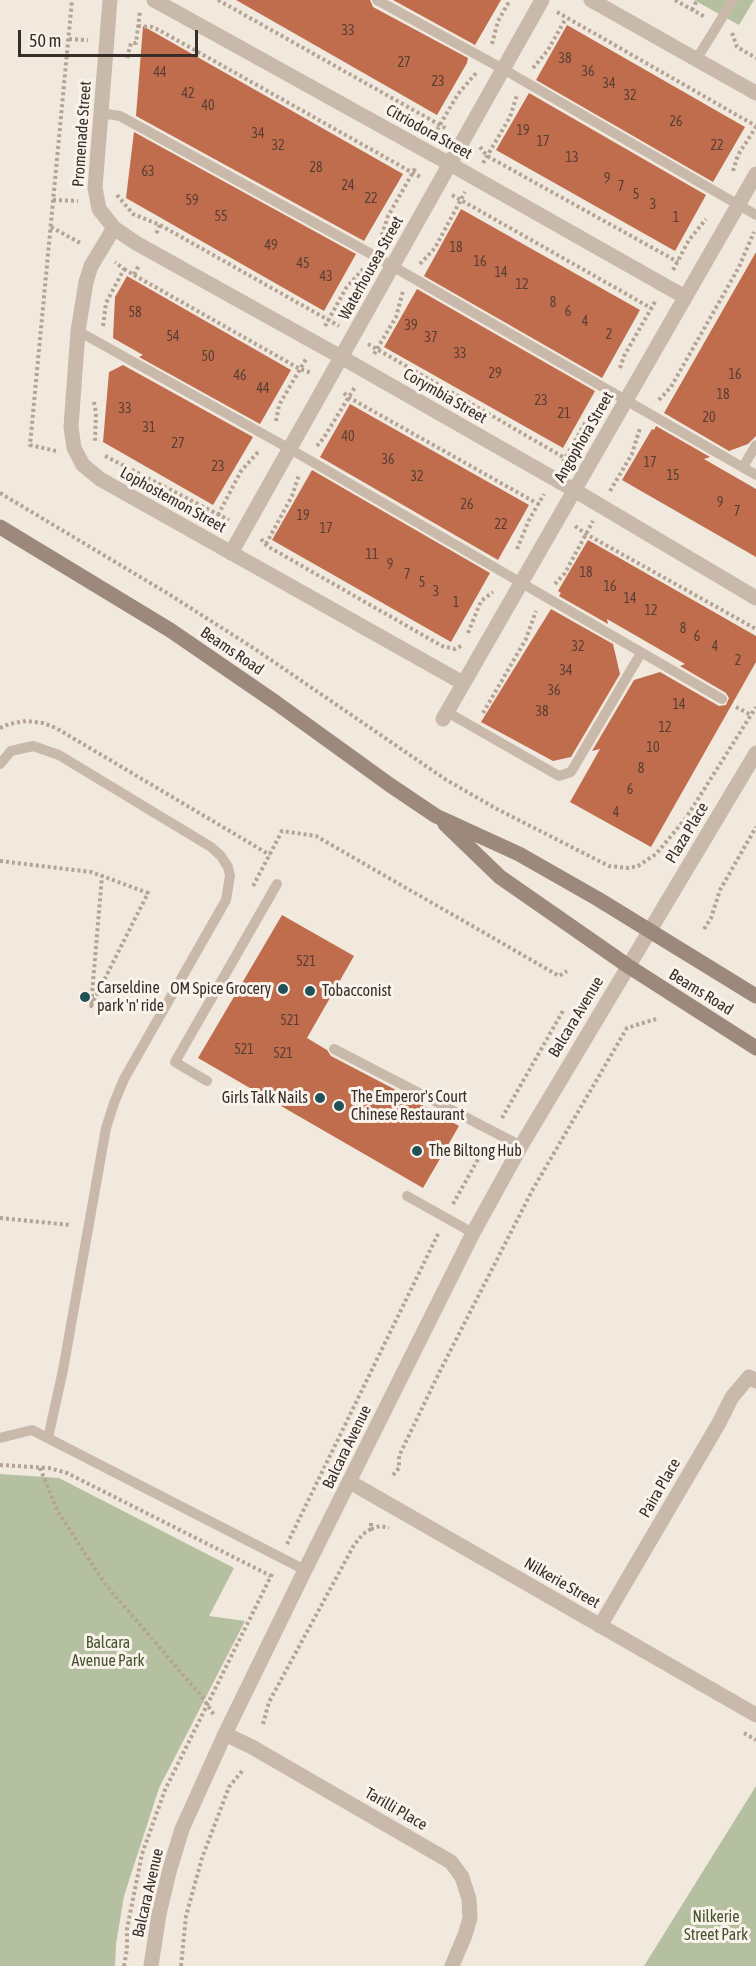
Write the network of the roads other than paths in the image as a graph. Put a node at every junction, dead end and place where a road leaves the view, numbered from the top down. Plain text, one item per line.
1 (110, 0) edge
2 (154, 0) edge
3 (377, 0) edge
4 (591, 0) edge
5 (733, 0) edge
6 (541, 1) edge
7 (696, 60) junction
8 (503, 69) junction
9 (756, 93) edge
10 (100, 113) junction
11 (450, 164) junction
12 (756, 174) edge
13 (738, 205) junction
14 (756, 215) edge
15 (114, 228) junction
16 (393, 266) junction
17 (685, 297) junction
18 (78, 331) junction
19 (341, 357) junction
20 (625, 401) junction
21 (756, 445) edge
22 (290, 449) junction
23 (743, 467) junction
24 (756, 475) edge
25 (574, 490) junction
26 (0, 527) edge
27 (231, 553) junction
28 (521, 583) junction
29 (756, 598) edge
30 (641, 653) junction
31 (463, 683) junction
32 (722, 699) dead end
33 (445, 716) joint
34 (756, 753) edge
35 (0, 764) edge
36 (436, 816) junction
37 (278, 884) dead end
38 (650, 931) junction
39 (628, 966) junction
40 (756, 996) edge
41 (756, 1048) edge
42 (334, 1049) dead end
43 (207, 1081) dead end
44 (521, 1146) junction
45 (407, 1196) dead end
46 (473, 1233) junction
47 (756, 1381) edge
48 (0, 1438) edge
49 (48, 1438) junction
50 (350, 1482) junction
51 (305, 1570) junction
52 (600, 1626) junction
53 (756, 1715) edge
54 (225, 1734) junction
55 (151, 1966) edge
56 (452, 1966) edge

1 - 10 street, Promenade Street
2 - 11 street, Citriodora Street
3 - 8 lane
4 - 7 street
5 - 7 lane
6 - 8 street, Waterhousea Street
7 - 9 street
8 - 11 street, Waterhousea Street
8 - 13 lane
10 - 15 street, Promenade Street
10 - 16 lane
11 - 16 street, Waterhousea Street
11 - 17 street, Citriodora Street
12 - 13 street, Angophora Street
13 - 14 lane
13 - 17 street, Angophora Street
15 - 18 street, Lophostemon Street
15 - 19 street, Corymbia Street
16 - 19 street, Waterhousea Street
16 - 20 lane
17 - 20 street, Angophora Street
18 - 22 lane
18 - 27 street, Lophostemon Street
19 - 22 street, Waterhousea Street
19 - 25 street, Corymbia Street
20 - 23 lane
20 - 25 street, Angophora Street
21 - 23 lane
22 - 27 street, Waterhousea Street
22 - 28 lane
23 - 24 lane
25 - 28 street, Angophora Street
25 - 29 street, Corymbia Street
26 - 36 main road, Beams Road
27 - 31 street, Lophostemon Street
28 - 30 lane
28 - 31 street, Angophora Street
30 - 32 lane
30 - 33 lane
31 - 33 street, Angophora Street
34 - 38 street, Plaza Place
35 - 49 lane
36 - 38 main road, Beams Road
36 - 39 main road, Beams Road
37 - 43 lane
38 - 39 street
38 - 40 main road, Beams Road
39 - 41 main road, Beams Road
39 - 44 street, Balcara Avenue
42 - 44 lane
44 - 46 street, Balcara Avenue
45 - 46 lane
46 - 50 street, Balcara Avenue
47 - 52 street, Paira Place
48 - 49 lane
49 - 51 lane
50 - 51 street, Balcara Avenue
50 - 52 street, Nilkerie Street
51 - 54 street, Balcara Avenue
52 - 53 street, Nilkerie Street
54 - 55 street, Balcara Avenue
54 - 56 street, Tarilli Place

